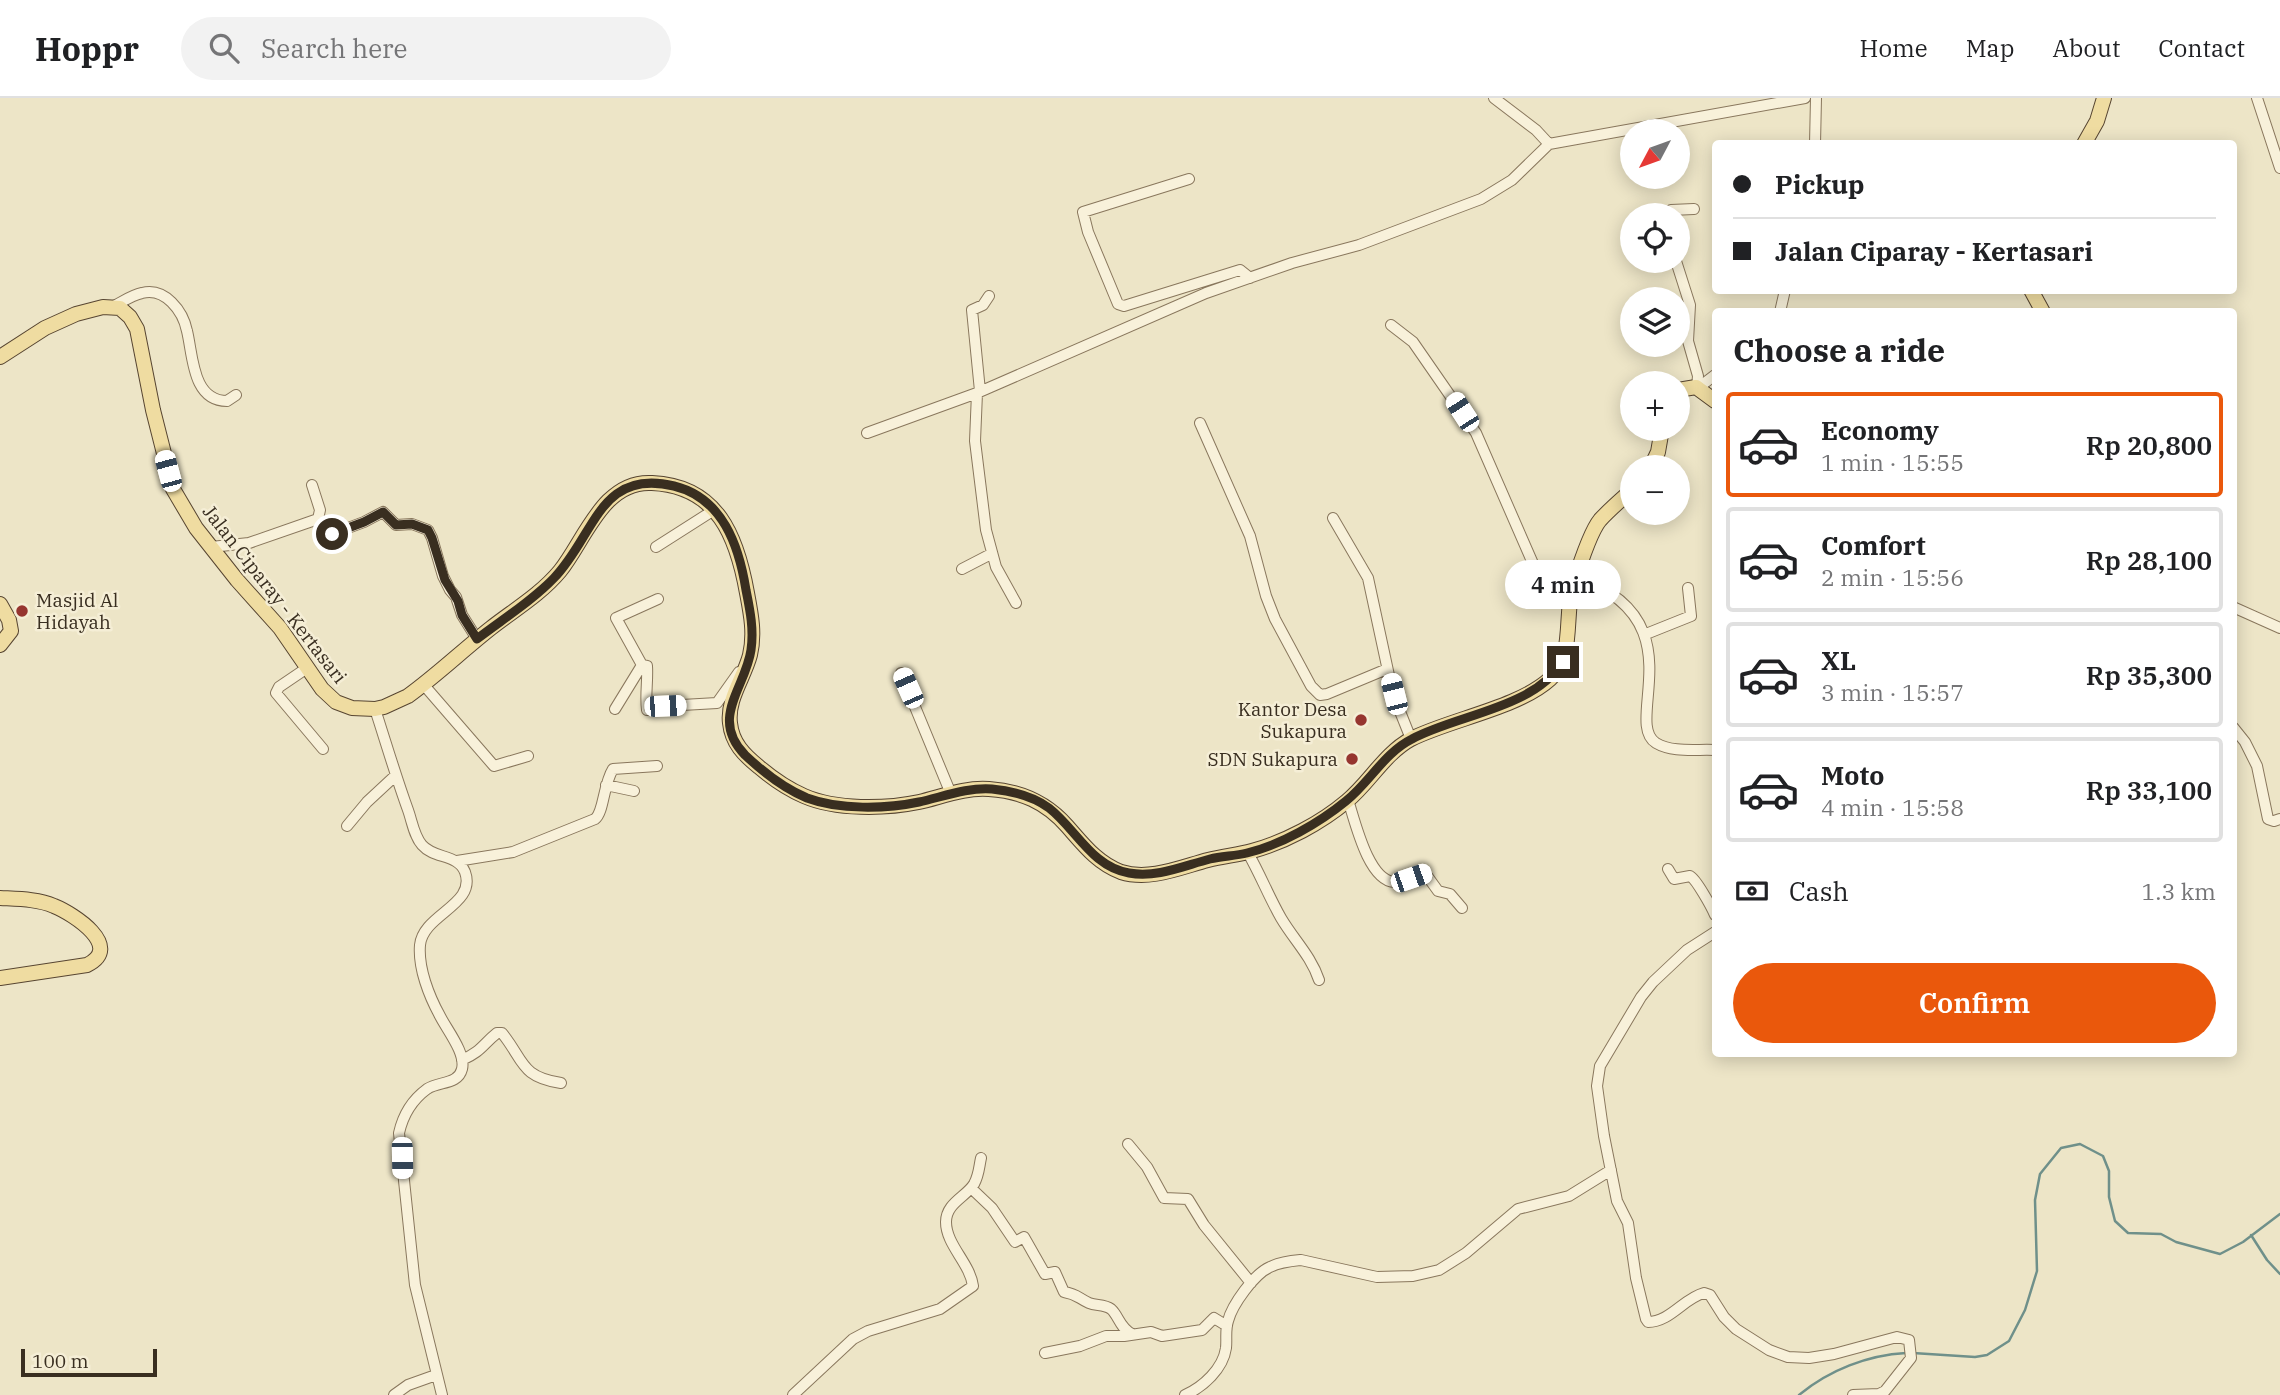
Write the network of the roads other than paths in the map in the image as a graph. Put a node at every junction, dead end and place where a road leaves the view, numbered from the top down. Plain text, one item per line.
1 (1494, 98) edge
2 (1805, 98) edge
3 (1816, 98) edge
4 (2104, 98) edge
5 (2257, 98) edge
6 (1815, 140) edge
7 (2086, 140) edge
8 (1549, 144) junction
9 (2280, 168) edge
10 (1189, 178) dead end
11 (1690, 209) edge
12 (1694, 209) dead end
13 (1680, 273) edge
14 (1250, 278) junction
15 (989, 296) dead end
16 (113, 307) junction
17 (1391, 325) dead end
18 (0, 357) edge
19 (1712, 377) edge
20 (1698, 387) junction
21 (1690, 388) edge
22 (979, 392) junction
23 (236, 395) dead end
24 (1712, 399) edge
25 (1200, 423) dead end
26 (867, 433) dead end
27 (312, 485) dead end
28 (1620, 501) edge
29 (713, 510) junction
30 (1334, 518) dead end
31 (318, 519) junction
32 (211, 547) junction
33 (656, 548) dead end
34 (991, 554) junction
35 (962, 569) dead end
36 (1576, 577) junction
37 (1688, 587) dead end
38 (658, 599) dead end
39 (1570, 602) junction
40 (1016, 603) dead end
41 (0, 604) edge
42 (2237, 609) edge
43 (2280, 628) edge
44 (1646, 634) junction
45 (477, 639) junction
46 (0, 645) edge
47 (642, 665) junction
48 (746, 666) junction
49 (307, 668) junction
50 (1387, 669) junction
51 (901, 673) dead end
52 (423, 684) junction
53 (375, 709) junction
54 (615, 709) dead end
55 (2237, 732) edge
56 (1411, 739) junction
57 (323, 749) dead end
58 (1712, 750) edge
59 (528, 755) dead end
60 (657, 766) dead end
61 (395, 776) junction
62 (606, 785) junction
63 (634, 792) dead end
64 (951, 794) junction
65 (1348, 800) junction
66 (2280, 819) edge
67 (346, 826) dead end
68 (1248, 853) junction
69 (457, 861) junction
70 (1668, 869) dead end
71 (0, 898) edge
72 (1462, 908) dead end
73 (1712, 910) edge
74 (1712, 934) edge
75 (0, 978) edge
76 (1319, 980) dead end
77 (462, 1060) junction
78 (561, 1083) dead end
79 (1128, 1144) dead end
80 (981, 1158) dead end
81 (1611, 1170) junction
82 (971, 1188) junction
83 (1251, 1283) junction
84 (1227, 1326) junction
85 (1132, 1334) junction
86 (1045, 1353) dead end
87 (436, 1375) junction
88 (394, 1395) edge
89 (442, 1395) edge
90 (793, 1395) edge
91 (1185, 1395) edge
92 (1853, 1395) edge

1 - 8 street
2 - 8 street
3 - 6 street
4 - 7 main road
5 - 9 street
8 - 14 street
10 - 14 street
11 - 12 street
13 - 20 street
14 - 22 street
15 - 22 street
16 - 18 main road
16 - 23 street
16 - 32 main road, Jalan Ciparay - Kertasari
17 - 39 street
19 - 20 street
20 - 21 main road
20 - 24 main road
22 - 26 street
22 - 34 street
25 - 50 street
27 - 31 street
28 - 36 main road
29 - 33 street
29 - 45 main road
29 - 48 main road
30 - 50 street
31 - 32 street
31 - 45 street
32 - 49 main road, Jalan Ciparay - Kertasari
34 - 35 street
34 - 40 street
36 - 39 main road
36 - 44 street
37 - 44 street
38 - 47 street
39 - 56 main road
41 - 46 main road
42 - 43 street
44 - 58 street
45 - 52 main road
47 - 48 street
47 - 54 street
48 - 64 main road
49 - 53 main road, Jalan Ciparay - Kertasari
49 - 57 street
50 - 56 street
51 - 64 street
52 - 53 main road
52 - 59 street
53 - 61 street
55 - 66 street
56 - 65 main road
60 - 62 street
61 - 67 street
61 - 69 street
62 - 63 street
62 - 69 street
64 - 68 main road
65 - 68 main road
65 - 72 street
68 - 76 street
69 - 77 street
70 - 73 street
71 - 75 main road
74 - 81 street
77 - 78 street
77 - 87 street
79 - 83 street
80 - 82 street
81 - 83 street
81 - 92 street
82 - 85 street
82 - 90 street
83 - 84 street
84 - 85 street
84 - 91 street
85 - 86 street
87 - 88 street
87 - 89 street

